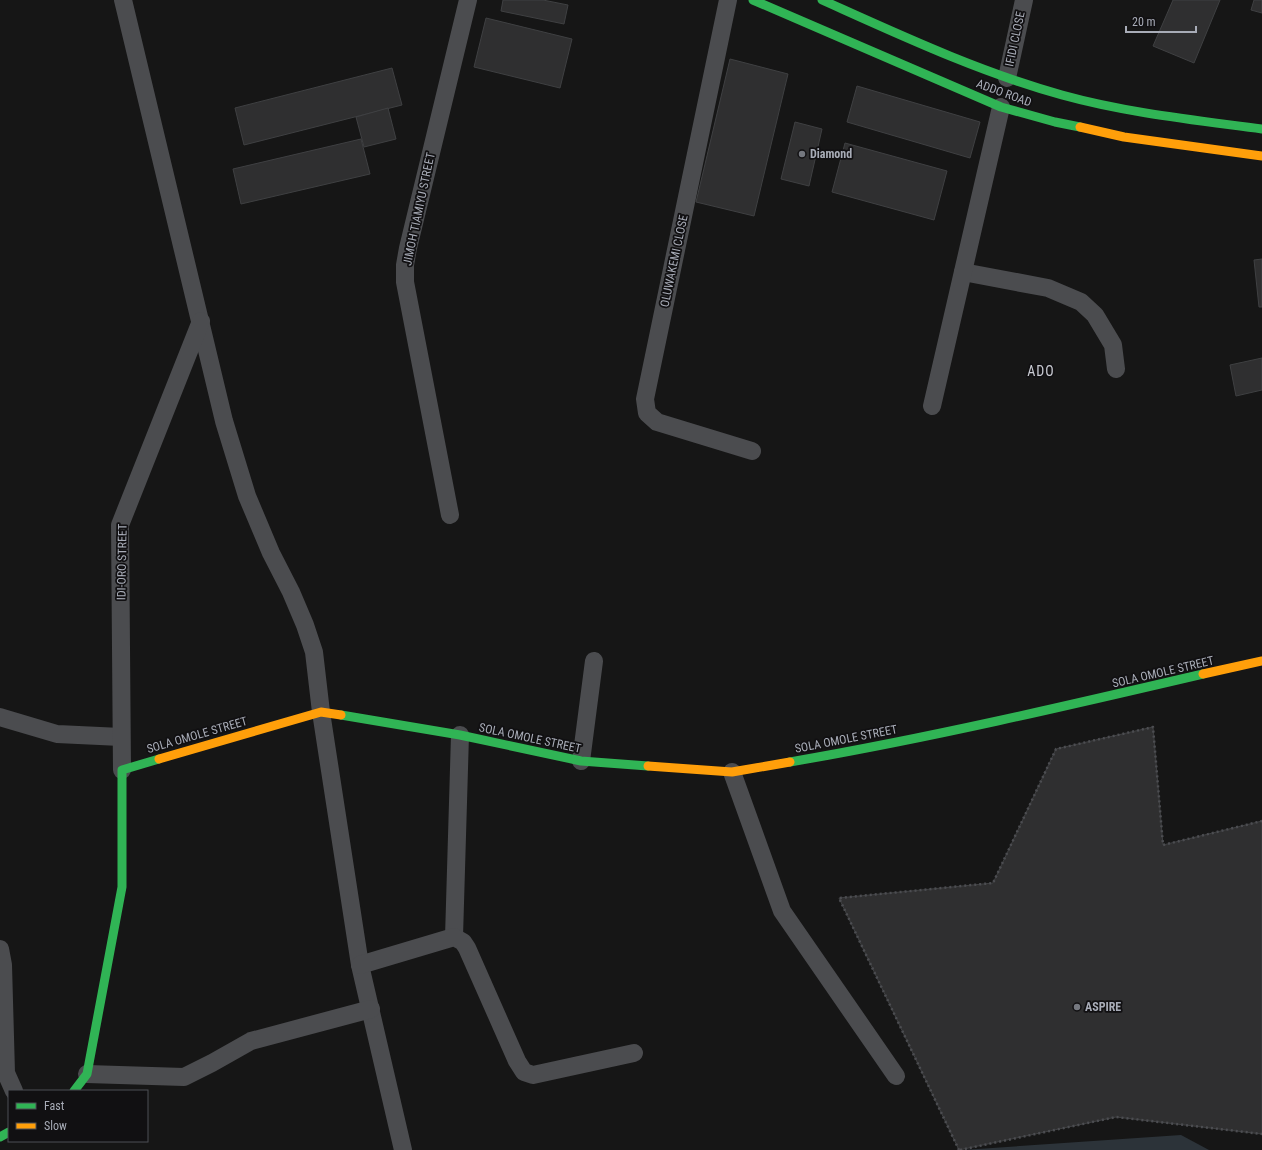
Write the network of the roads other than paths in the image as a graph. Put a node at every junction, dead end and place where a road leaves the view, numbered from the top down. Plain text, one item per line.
1 (123, 0) edge
2 (468, 0) edge
3 (728, 0) edge
4 (753, 0) edge
5 (822, 0) edge
6 (1024, 0) edge
7 (1007, 78) junction
8 (1001, 107) junction
9 (1262, 129) edge
10 (1262, 156) edge
11 (963, 272) junction
12 (200, 321) junction
13 (1116, 369) dead end
14 (932, 406) dead end
15 (752, 451) dead end
16 (450, 515) dead end
17 (594, 661) dead end
18 (1262, 661) edge
19 (321, 712) junction
20 (0, 717) edge
21 (460, 735) junction
22 (121, 737) junction
23 (581, 761) junction
24 (122, 770) junction
25 (732, 772) junction
26 (454, 937) junction
27 (0, 949) edge
28 (360, 965) junction
29 (371, 1009) junction
30 (634, 1053) dead end
31 (87, 1074) junction
32 (896, 1076) dead end
33 (14, 1090) edge
34 (75, 1090) edge
35 (403, 1150) edge

1 - 12 street
2 - 16 street, JIMOH TIAMIYU STREET
3 - 15 street, OLUWAKEMI CLOSE
4 - 8 street, ADDO ROAD
5 - 7 street, ADDO ROAD
6 - 7 street, IFIDI CLOSE
7 - 9 street, ADDO ROAD
8 - 10 street, ADDO ROAD
8 - 11 street
11 - 13 street
11 - 14 street
12 - 19 street
12 - 22 street, IDI-ORO STREET
17 - 23 street
18 - 25 street, SOLA OMOLE STREET
19 - 21 street, SOLA OMOLE STREET
19 - 24 street, SOLA OMOLE STREET
19 - 28 street
20 - 22 street
21 - 23 street, SOLA OMOLE STREET
21 - 26 street
22 - 24 street, IDI-ORO STREET
23 - 25 street, SOLA OMOLE STREET
24 - 31 street
25 - 32 street
26 - 28 street
26 - 30 street
27 - 33 street
28 - 29 street
29 - 31 street
29 - 35 street
31 - 34 street

